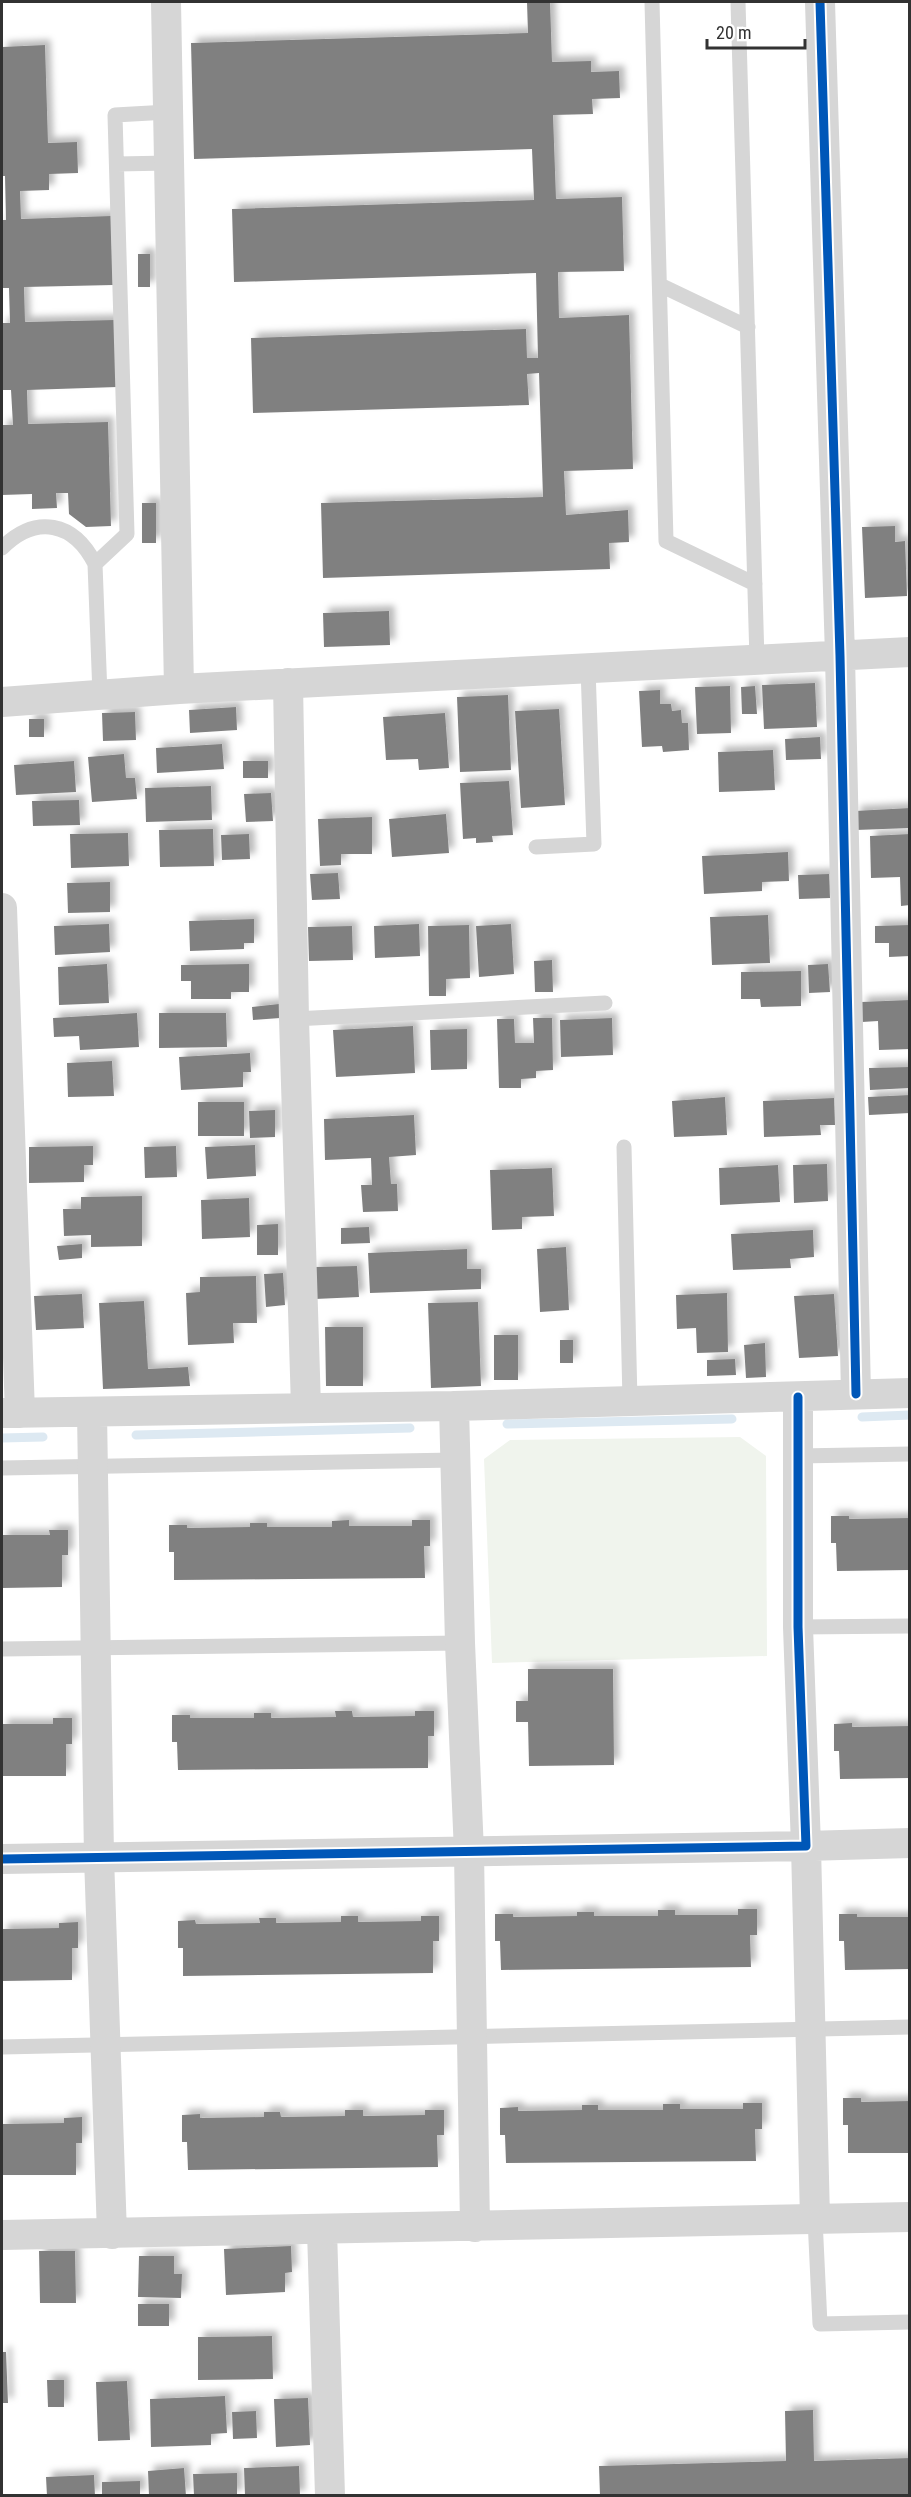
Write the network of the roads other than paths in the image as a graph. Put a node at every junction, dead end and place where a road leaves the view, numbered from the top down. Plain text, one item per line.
1 (166, 2) edge
2 (652, 2) edge
3 (738, 2) edge
4 (820, 2) edge
5 (168, 112) junction
6 (169, 163) junction
7 (117, 164) junction
8 (660, 285) junction
9 (748, 327) junction
10 (2, 548) edge
11 (95, 564) junction
12 (755, 584) junction
13 (909, 652) edge
14 (840, 656) junction
15 (757, 660) junction
16 (588, 668) junction
17 (288, 683) junction
18 (179, 689) junction
19 (100, 695) junction
20 (2, 702) edge
21 (536, 847) dead end
22 (2, 908) edge
23 (605, 1003) dead end
24 (294, 1019) junction
25 (624, 1147) dead end
26 (909, 1393) edge
27 (856, 1394) junction
28 (798, 1396) junction
29 (630, 1401) junction
30 (454, 1406) junction
31 (306, 1407) junction
32 (92, 1412) junction
33 (11, 1413) edge
34 (909, 1454) edge
35 (798, 1456) junction
36 (456, 1460) junction
37 (93, 1466) junction
38 (2, 1468) edge
39 (909, 1626) edge
40 (798, 1627) junction
41 (460, 1643) junction
42 (96, 1647) junction
43 (2, 1649) edge
44 (909, 1843) edge
45 (806, 1846) junction
46 (469, 1852) junction
47 (99, 1857) junction
48 (2, 1859) edge
49 (909, 2027) edge
50 (810, 2030) junction
51 (472, 2038) junction
52 (105, 2044) junction
53 (2, 2047) edge
54 (909, 2217) edge
55 (814, 2220) junction
56 (475, 2227) junction
57 (322, 2230) junction
58 (112, 2234) junction
59 (2, 2235) edge
60 (909, 2322) edge
61 (330, 2496) edge

1 - 5 street
2 - 8 lane
3 - 9 lane
4 - 14 street
5 - 6 street
5 - 7 lane
6 - 7 lane
6 - 18 street
7 - 11 lane
8 - 9 lane
8 - 12 lane
9 - 12 lane
10 - 11 lane
11 - 19 lane
12 - 15 lane
13 - 14 street
14 - 15 street
14 - 27 street
15 - 16 street
16 - 17 street
16 - 21 lane
17 - 18 street
17 - 24 street
18 - 19 street
19 - 20 street
22 - 33 street
23 - 24 lane
24 - 31 street
25 - 29 lane
26 - 27 street
27 - 28 street
28 - 29 street
28 - 35 street
29 - 30 street
30 - 31 street
30 - 36 street
31 - 32 street
32 - 33 street
32 - 37 street
34 - 35 lane
35 - 40 street
36 - 37 lane
36 - 41 street
37 - 38 lane
37 - 42 street
39 - 40 lane
40 - 45 street
41 - 42 lane
41 - 46 street
42 - 43 lane
42 - 47 street
44 - 45 street
45 - 46 street
45 - 50 street
46 - 47 street
46 - 51 street
47 - 48 street
47 - 52 street
49 - 50 lane
50 - 51 lane
50 - 55 street
51 - 52 lane
51 - 56 street
52 - 53 lane
52 - 58 street
54 - 55 street
55 - 56 street
55 - 60 lane
56 - 57 street
57 - 58 street
57 - 61 street
58 - 59 street

